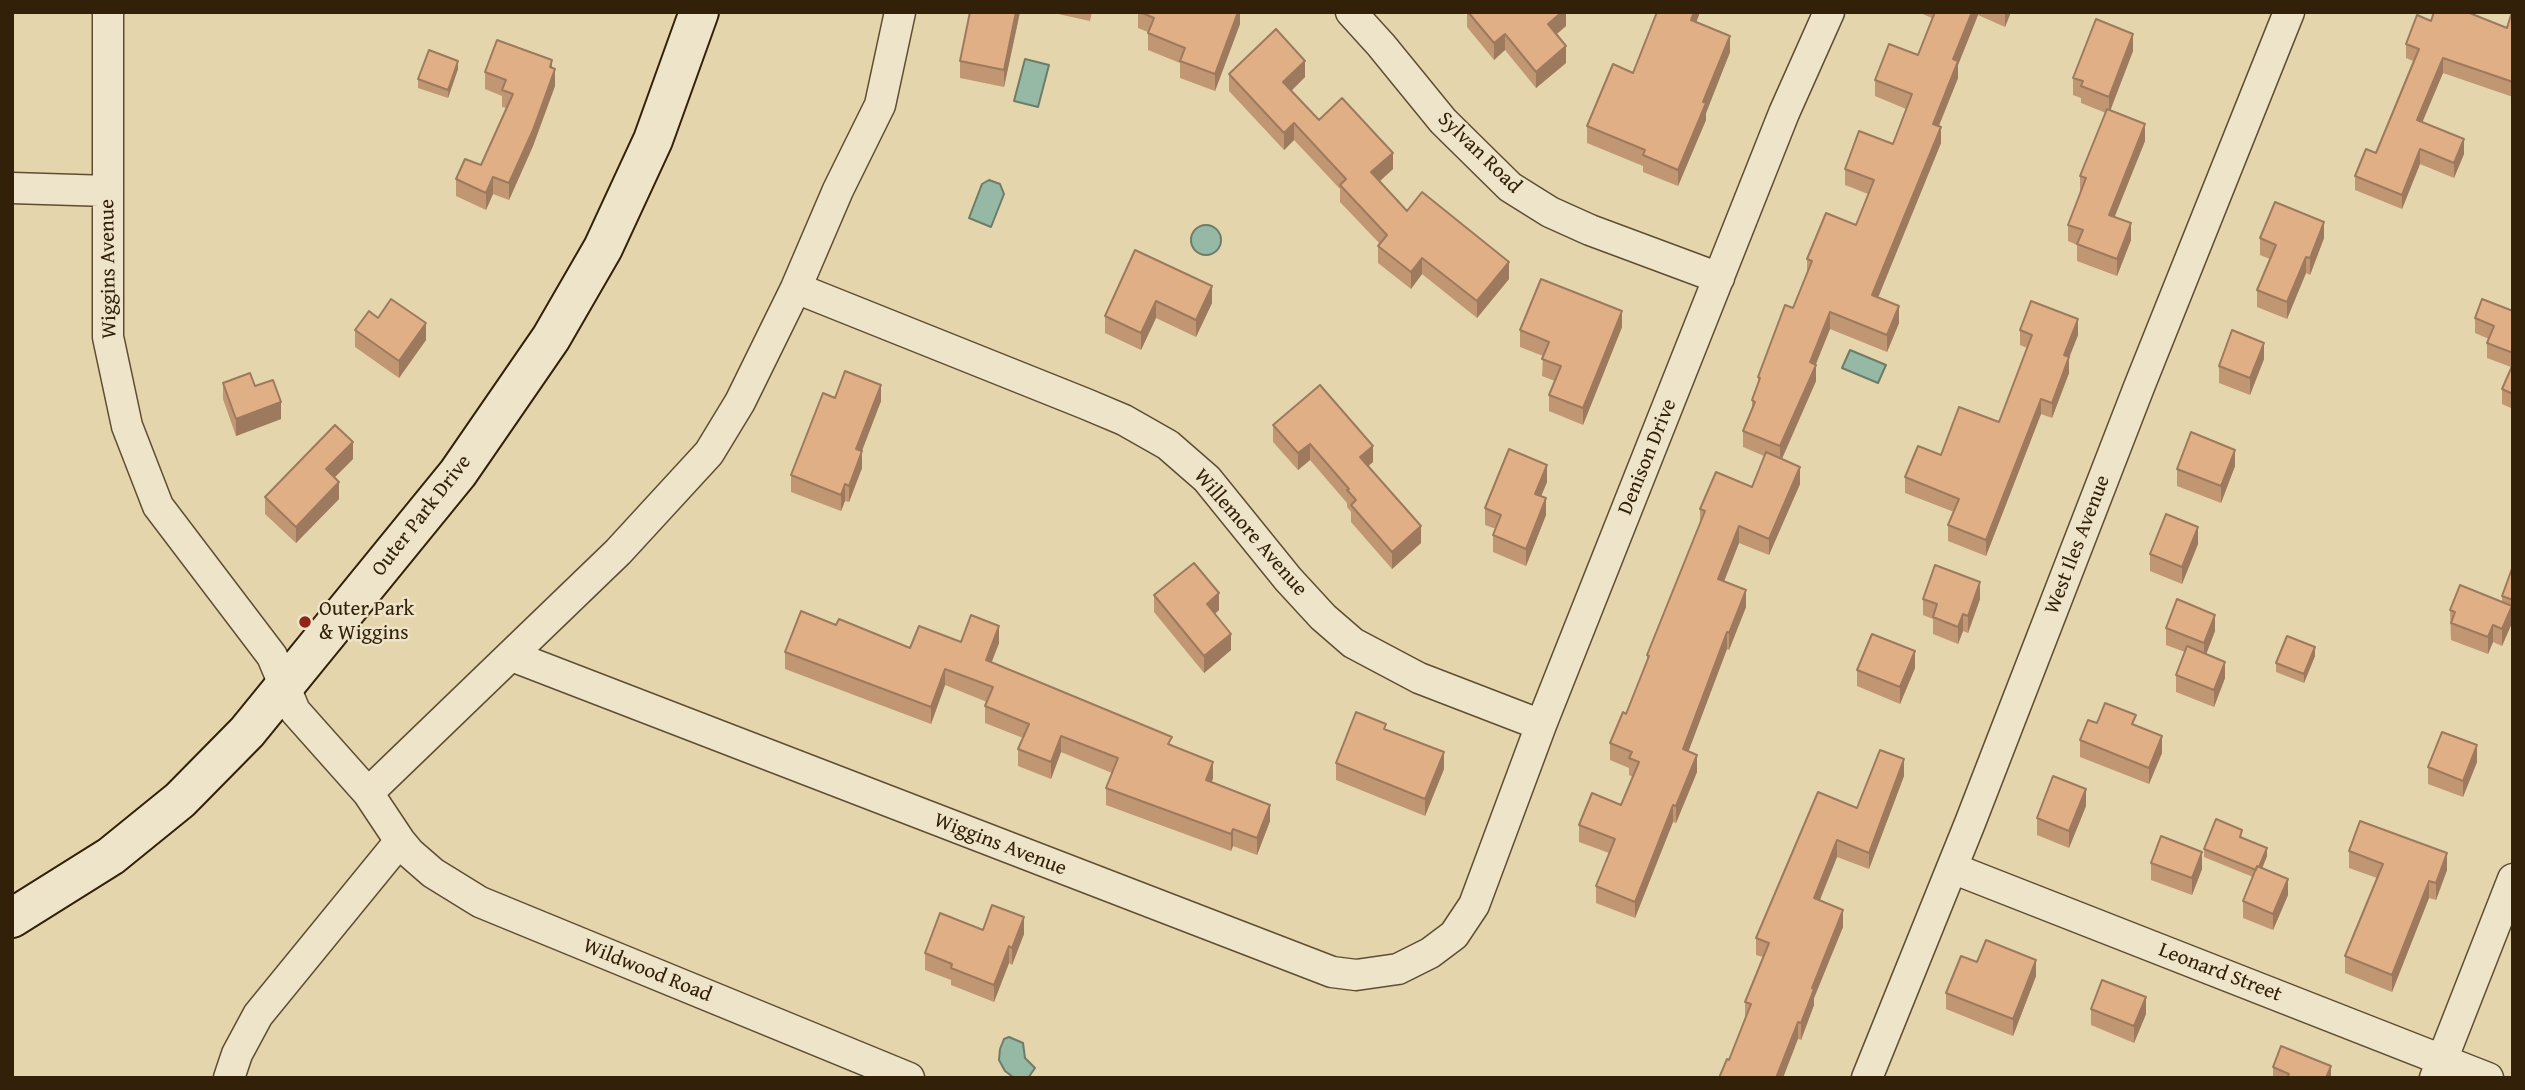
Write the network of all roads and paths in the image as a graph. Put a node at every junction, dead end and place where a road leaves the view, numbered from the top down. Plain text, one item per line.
1 (108, 12) edge
2 (699, 12) edge
3 (900, 12) edge
4 (1351, 12) edge
5 (1829, 12) edge
6 (2289, 12) edge
7 (12, 188) edge
8 (108, 191) junction
9 (1719, 278) junction
10 (796, 288) junction
11 (512, 656) junction
12 (285, 688) junction
13 (1541, 725) junction
14 (368, 793) junction
15 (400, 841) junction
16 (1952, 868) junction
17 (2513, 879) edge
18 (1474, 905) joint
19 (12, 918) edge
20 (2438, 1069) edge
21 (229, 1078) edge
22 (909, 1078) edge
23 (1867, 1078) edge
24 (2488, 1078) edge

1 - 8 street, Wiggins Avenue
2 - 12 street, Outer Park Drive
3 - 10 street
4 - 9 street, Sylvan Road
5 - 9 street, Denison Drive
6 - 16 street, West Iles Avenue
7 - 8 street
8 - 12 street, Wiggins Avenue
9 - 13 street, Denison Drive
10 - 11 street
10 - 13 street, Willemore Avenue
11 - 14 street
11 - 18 street, Wiggins Avenue
12 - 14 street, Wildwood Road
12 - 19 street, Outer Park Drive
13 - 18 street, Denison Drive
14 - 15 street, Wildwood Road
15 - 21 street
15 - 22 street, Wildwood Road
16 - 20 street, Leonard Street
16 - 23 street, West Iles Avenue
17 - 20 street
20 - 24 street, Leonard Street

